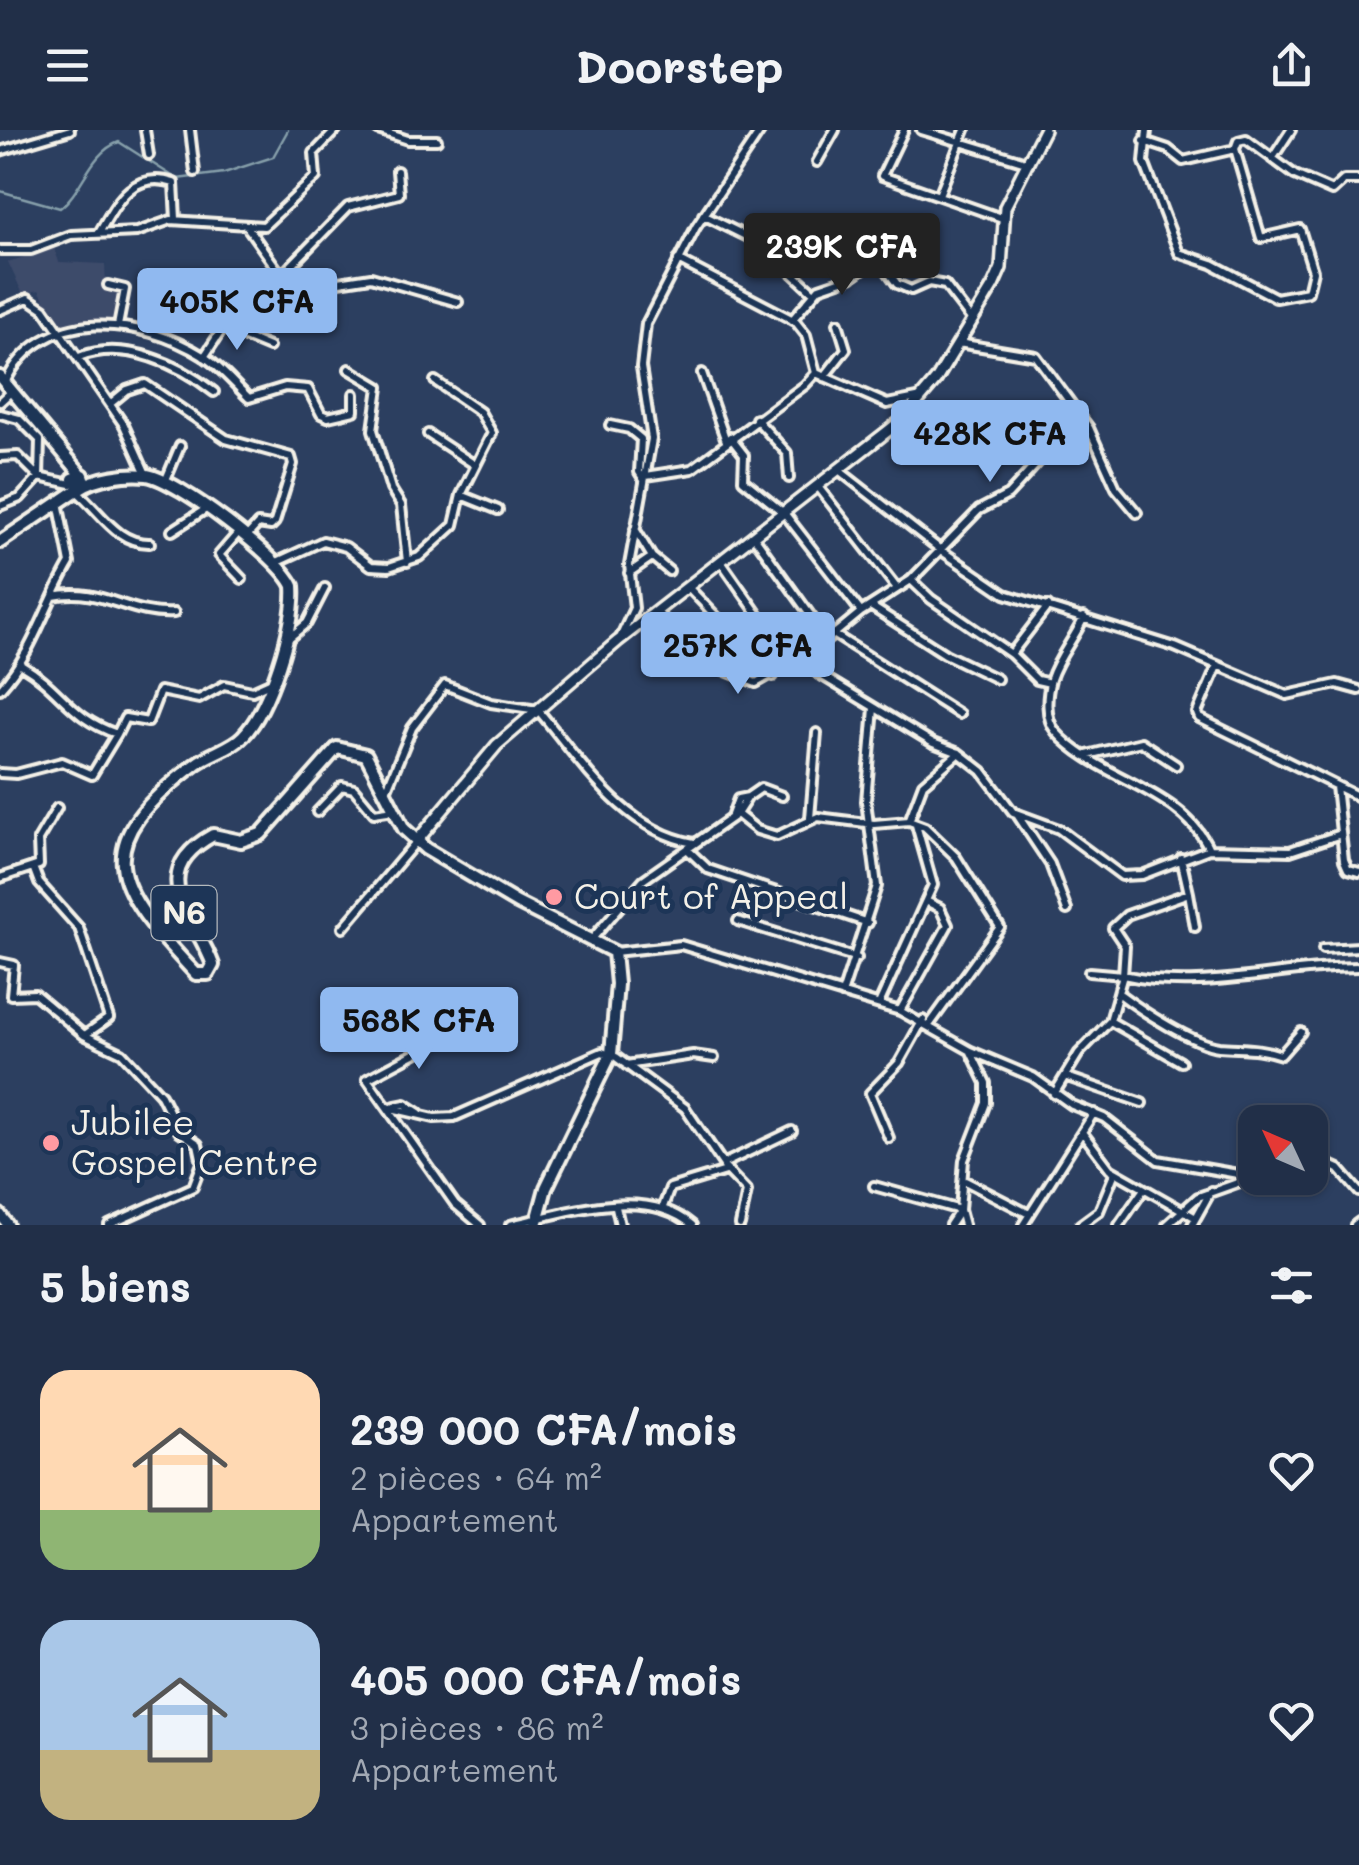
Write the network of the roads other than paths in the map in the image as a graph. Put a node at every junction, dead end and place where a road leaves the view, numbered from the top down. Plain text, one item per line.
1 (70, 130) edge
2 (145, 130) edge
3 (190, 130) edge
4 (336, 130) edge
5 (378, 130) edge
6 (410, 130) edge
7 (762, 130) edge
8 (834, 130) edge
9 (904, 130) edge
10 (921, 130) edge
11 (965, 130) edge
12 (1044, 130) edge
13 (1147, 130) edge
14 (1291, 130) edge
15 (408, 140) junction
16 (438, 140) dead end
17 (1144, 141) junction
18 (963, 143) junction
19 (1235, 149) junction
20 (0, 152) edge
21 (148, 155) dead end
22 (1272, 159) junction
23 (817, 162) dead end
24 (1030, 163) junction
25 (397, 171) dead end
26 (195, 172) dead end
27 (1359, 180) edge
28 (938, 195) junction
29 (703, 215) junction
30 (1002, 218) junction
31 (176, 219) junction
32 (247, 227) junction
33 (99, 234) junction
34 (0, 250) edge
35 (678, 260) junction
36 (282, 275) junction
37 (108, 285) dead end
38 (814, 293) junction
39 (458, 302) dead end
40 (0, 310) edge
41 (972, 318) junction
42 (792, 320) junction
43 (838, 323) dead end
44 (118, 326) junction
45 (60, 330) junction
46 (958, 343) junction
47 (269, 347) dead end
48 (79, 357) junction
49 (204, 357) junction
50 (350, 369) dead end
51 (702, 373) dead end
52 (820, 375) junction
53 (435, 381) dead end
54 (6, 384) edge
55 (214, 392) dead end
56 (354, 394) dead end
57 (924, 396) junction
58 (0, 402) edge
59 (110, 404) junction
60 (0, 414) edge
61 (756, 419) junction
62 (610, 425) dead end
63 (1089, 428) junction
64 (428, 434) dead end
65 (728, 439) junction
66 (180, 446) dead end
67 (0, 457) edge
68 (476, 465) junction
69 (840, 471) junction
70 (146, 475) junction
71 (39, 478) junction
72 (645, 478) junction
73 (788, 478) dead end
74 (78, 482) junction
75 (164, 483) junction
76 (820, 488) junction
77 (461, 495) junction
78 (60, 499) junction
79 (0, 506) edge
80 (206, 508) junction
81 (498, 510) dead end
82 (1137, 512) dead end
83 (786, 514) junction
84 (635, 529) junction
85 (172, 531) dead end
86 (243, 534) junction
87 (754, 538) junction
88 (0, 542) edge
89 (150, 544) dead end
90 (942, 551) junction
91 (652, 557) junction
92 (407, 562) junction
93 (275, 563) junction
94 (722, 563) junction
95 (669, 571) dead end
96 (629, 573) junction
97 (242, 578) dead end
98 (911, 580) junction
99 (896, 587) junction
100 (325, 588) dead end
101 (688, 588) junction
102 (53, 596) junction
103 (1048, 606) junction
104 (872, 607) junction
105 (656, 611) junction
106 (862, 612) junction
107 (174, 613) dead end
108 (1084, 617) junction
109 (832, 633) junction
110 (618, 641) junction
111 (283, 642) junction
112 (1011, 654) junction
113 (802, 657) junction
114 (792, 664) junction
115 (22, 665) junction
116 (1217, 666) junction
117 (773, 676) junction
118 (998, 678) dead end
119 (272, 682) junction
120 (1050, 683) junction
121 (0, 689) edge
122 (1359, 690) edge
123 (874, 708) junction
124 (538, 710) junction
125 (959, 714) dead end
126 (817, 733) dead end
127 (117, 734) junction
128 (959, 753) junction
129 (1088, 755) junction
130 (1176, 765) dead end
131 (0, 773) edge
132 (1336, 785) junction
133 (386, 790) junction
134 (782, 796) dead end
135 (1359, 797) edge
136 (57, 808) dead end
137 (395, 810) junction
138 (317, 812) dead end
139 (735, 815) junction
140 (1017, 815) junction
141 (810, 818) junction
142 (866, 822) junction
143 (912, 822) junction
144 (1341, 834) junction
145 (416, 842) junction
146 (690, 846) junction
147 (1210, 849) junction
148 (1181, 858) junction
149 (33, 867) junction
150 (1359, 872) edge
151 (0, 878) edge
152 (1188, 893) junction
153 (928, 902) junction
154 (1067, 910) dead end
155 (738, 921) dead end
156 (868, 923) junction
157 (1194, 927) dead end
158 (343, 928) dead end
159 (590, 941) junction
160 (1359, 948) edge
161 (1323, 949) dead end
162 (614, 952) junction
163 (857, 958) junction
164 (0, 962) edge
165 (1359, 967) edge
166 (1089, 972) dead end
167 (1124, 974) junction
168 (842, 994) junction
169 (1120, 995) junction
170 (879, 1004) junction
171 (900, 1010) junction
172 (1110, 1021) junction
173 (926, 1022) junction
174 (1302, 1032) dead end
175 (453, 1033) dead end
176 (84, 1035) junction
177 (971, 1052) junction
178 (611, 1054) junction
179 (714, 1058) dead end
180 (1181, 1062) dead end
181 (625, 1065) junction
182 (1067, 1077) junction
183 (1054, 1094) junction
184 (1142, 1103) dead end
185 (390, 1107) junction
186 (1094, 1113) junction
187 (792, 1131) dead end
188 (1082, 1132) junction
189 (889, 1138) dead end
190 (1328, 1164) edge
191 (724, 1167) junction
192 (1115, 1172) junction
193 (1238, 1174) edge
194 (965, 1181) junction
195 (1238, 1182) edge
196 (874, 1186) dead end
197 (1144, 1188) junction
198 (1211, 1191) junction
199 (1359, 1192) edge
200 (616, 1206) junction
201 (663, 1207) junction
202 (960, 1210) junction
203 (1179, 1210) junction
204 (0, 1214) edge
205 (1029, 1214) junction
206 (536, 1222) edge
207 (1194, 1222) edge
208 (8, 1225) edge
209 (108, 1225) edge
210 (480, 1225) edge
211 (510, 1225) edge
212 (620, 1225) edge
213 (692, 1225) edge
214 (740, 1225) edge
215 (950, 1225) edge
216 (964, 1225) edge
217 (1024, 1225) edge
218 (1080, 1225) edge
219 (1119, 1225) edge
220 (1167, 1225) edge

1 - 20 street
2 - 21 street
3 - 26 street
4 - 32 street
5 - 15 street
6 - 15 street
7 - 29 street
8 - 23 street
9 - 28 street
10 - 18 street
11 - 18 street
12 - 24 main road
13 - 17 street
14 - 22 street
15 - 16 street
17 - 19 street
17 - 19 street
18 - 24 street
18 - 28 street
19 - 22 street
22 - 27 street
24 - 30 main road
25 - 36 street
28 - 30 street
29 - 35 street
29 - 38 street
30 - 41 main road
31 - 32 street
31 - 33 street
31 - 33 street
32 - 36 street
33 - 34 street
35 - 42 street
35 - 72 street
36 - 39 street
37 - 44 street
38 - 41 street
38 - 42 street
40 - 45 street
41 - 46 main road
42 - 52 street
43 - 52 street
44 - 45 street
44 - 49 street
45 - 48 street
45 - 54 street
46 - 57 main road
46 - 63 street
47 - 49 street
48 - 55 street
48 - 59 street
49 - 56 street
50 - 92 street
51 - 65 street
52 - 57 street
52 - 61 street
53 - 68 street
54 - 58 street
54 - 74 highway
57 - 69 main road
59 - 70 street
59 - 86 street
60 - 71 street
61 - 65 street
61 - 73 street
62 - 72 street
63 - 82 street
63 - 90 street
64 - 68 street
65 - 72 street
65 - 83 street
66 - 75 street
67 - 71 street
68 - 77 street
69 - 76 main road
69 - 90 street
70 - 74 highway, N6
70 - 75 highway, N6
71 - 74 street
71 - 79 street
72 - 84 street
74 - 78 highway, N6
74 - 89 street
75 - 80 highway, N6
76 - 83 main road
76 - 99 street
77 - 81 street
77 - 92 street
78 - 88 highway, N6
78 - 102 street
80 - 85 street
80 - 86 highway, N6
83 - 87 main road
83 - 106 street
84 - 91 street
84 - 96 street
86 - 93 highway, N6
86 - 97 street
87 - 94 main road
87 - 109 street
90 - 98 street
90 - 103 street
91 - 95 street
91 - 96 street
92 - 93 street
93 - 111 highway, N6
94 - 101 main road
94 - 114 street
96 - 110 street
98 - 99 street
98 - 112 street
99 - 104 street
100 - 111 street
101 - 105 main road
101 - 117 street
102 - 107 street
102 - 115 street
103 - 108 street
103 - 112 street
104 - 106 street
104 - 118 street
105 - 110 main road
105 - 117 street
106 - 109 street
108 - 116 street
108 - 120 street
109 - 113 street
109 - 125 street
110 - 124 main road
111 - 119 highway, N6
112 - 120 street
113 - 114 street
113 - 123 street
114 - 117 street
115 - 121 street
115 - 127 street
116 - 122 street
116 - 132 street
119 - 127 street
119 - 133 highway, N6
120 - 129 street
123 - 128 street
123 - 142 street
124 - 133 street
124 - 145 main road
124 - 146 street
126 - 141 street
127 - 131 street
128 - 140 street
128 - 143 street
129 - 130 street
129 - 147 street
132 - 135 street
132 - 144 street
133 - 137 highway, N6
134 - 139 street
136 - 149 street
137 - 138 street
137 - 145 highway, N6
139 - 141 street
139 - 146 street
140 - 148 street
140 - 154 street
141 - 142 street
142 - 143 street
142 - 156 street
143 - 153 street
143 - 173 street
144 - 147 street
144 - 150 street
145 - 158 street
145 - 159 highway, N6
146 - 156 street
146 - 159 street
147 - 148 street
148 - 152 street
149 - 151 street
149 - 176 street
152 - 157 street
152 - 167 street
153 - 170 street
153 - 171 street
155 - 163 street
156 - 163 street
159 - 162 highway, N6
160 - 161 street
162 - 168 street
162 - 178 highway
163 - 168 street
164 - 176 street
165 - 167 street
166 - 167 street
167 - 169 street
168 - 170 street
169 - 172 street
169 - 174 street
170 - 171 street
171 - 173 street
172 - 180 street
172 - 182 street
173 - 177 street
173 - 189 street
175 - 185 street
176 - 209 street
177 - 183 street
177 - 194 street
178 - 181 street
178 - 185 street
178 - 206 highway
179 - 181 street
181 - 191 street
182 - 183 street
182 - 184 street
183 - 186 street
185 - 210 street
186 - 188 street
186 - 193 street
187 - 191 street
188 - 192 street
188 - 205 street
190 - 199 street
191 - 201 street
191 - 214 street
192 - 197 street
192 - 218 street
194 - 202 street
194 - 205 street
195 - 198 street
196 - 202 street
197 - 203 street
197 - 219 street
198 - 203 street
198 - 207 street
200 - 201 street
200 - 206 street
200 - 212 street
201 - 213 street
202 - 215 street
202 - 216 street
203 - 207 street
203 - 220 street
204 - 208 main road
205 - 217 street
206 - 211 street

